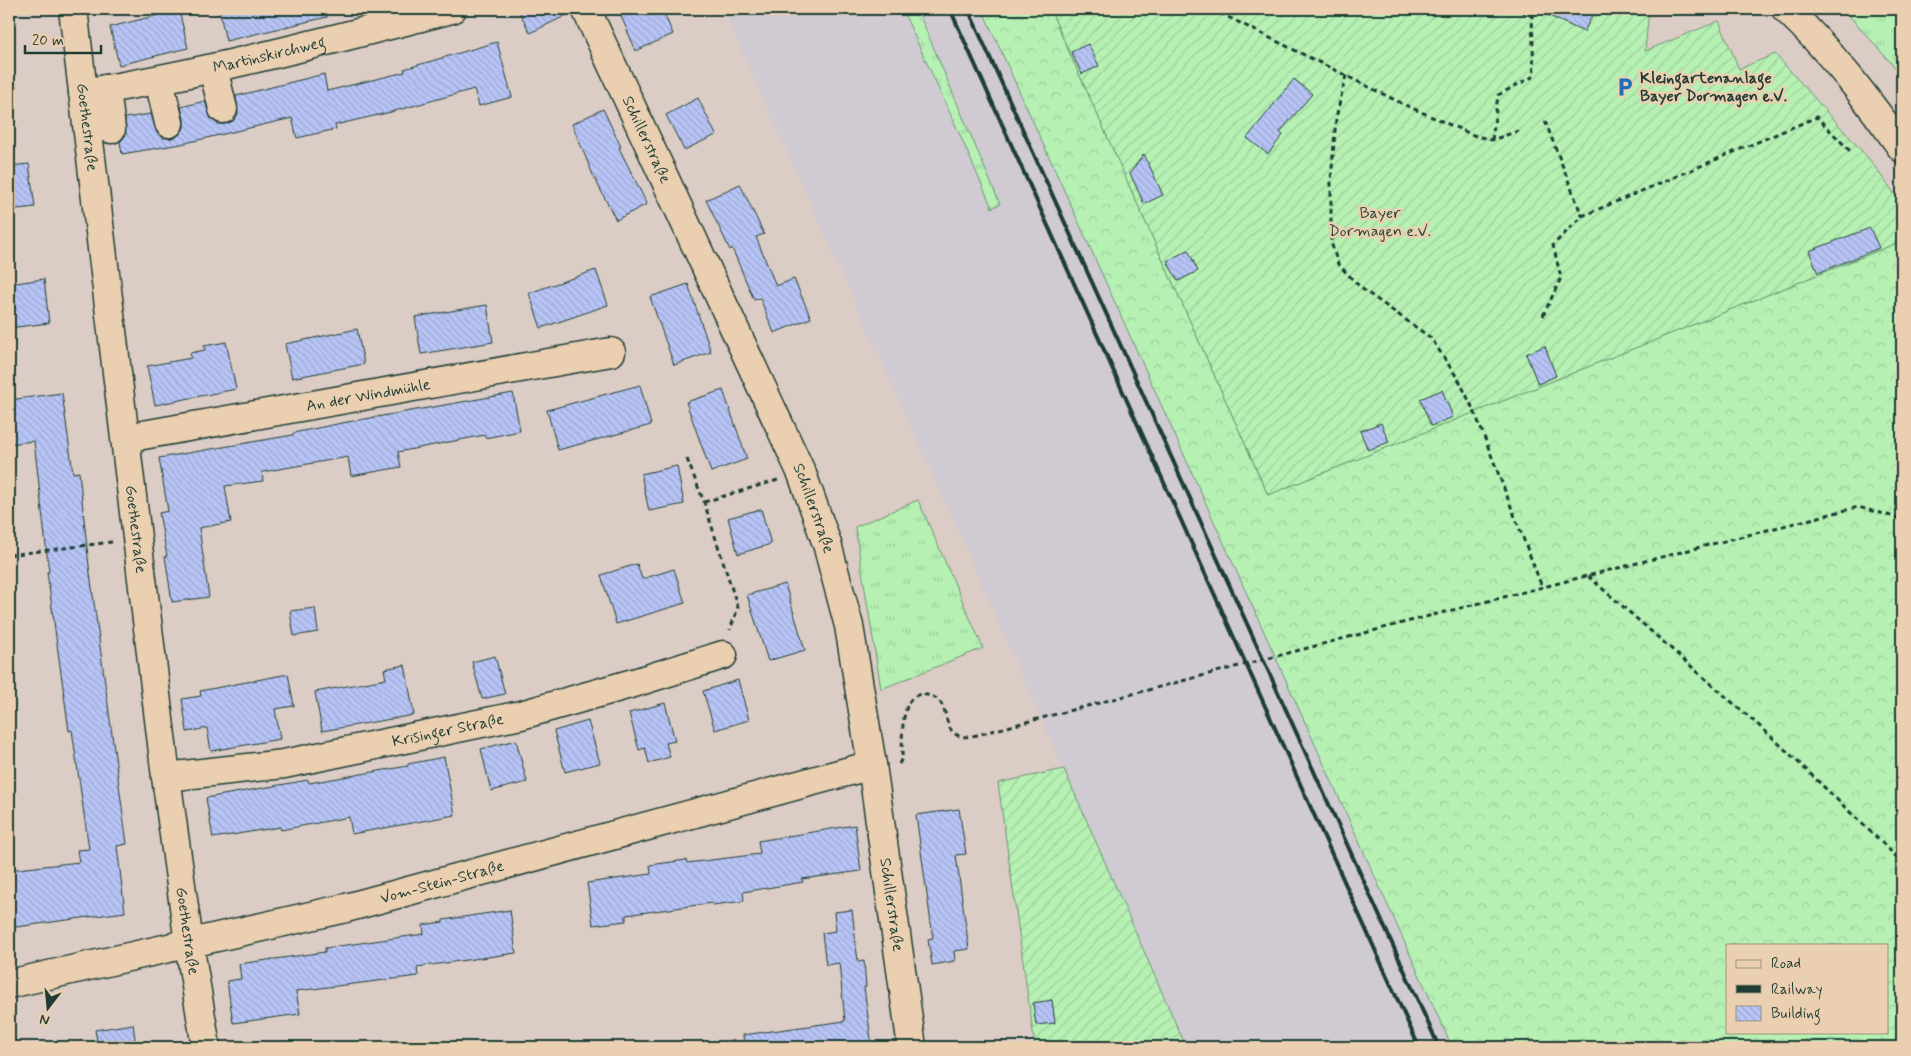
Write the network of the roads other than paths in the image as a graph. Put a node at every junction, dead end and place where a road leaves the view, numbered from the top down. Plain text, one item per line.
1 (73, 9) edge
2 (452, 9) edge
3 (586, 9) edge
4 (1786, 9) edge
5 (213, 68) junction
6 (159, 80) junction
7 (94, 91) junction
8 (223, 109) dead end
9 (169, 123) dead end
10 (111, 129) dead end
11 (1902, 148) edge
12 (611, 352) dead end
13 (126, 438) junction
14 (723, 655) road end
15 (872, 765) junction
16 (166, 777) junction
17 (189, 944) junction
18 (9, 984) edge
19 (206, 1047) edge
20 (912, 1047) edge

1 - 7 street, Goethestraße
2 - 5 street, Martinskirchweg
3 - 15 street, Schillerstraße
4 - 11 street
5 - 6 street, Martinskirchweg
5 - 8 street
6 - 7 street, Martinskirchweg
6 - 9 street
7 - 10 street
7 - 13 street, Goethestraße
12 - 13 street, An der Windmühle
13 - 16 street, Goethestraße
14 - 16 street, Krisinger Straße
15 - 17 street, Vom-Stein-Straße
15 - 20 street, Schillerstraße
16 - 17 street, Goethestraße
17 - 18 street, Vom-Stein-Straße
17 - 19 street, Goethestraße

